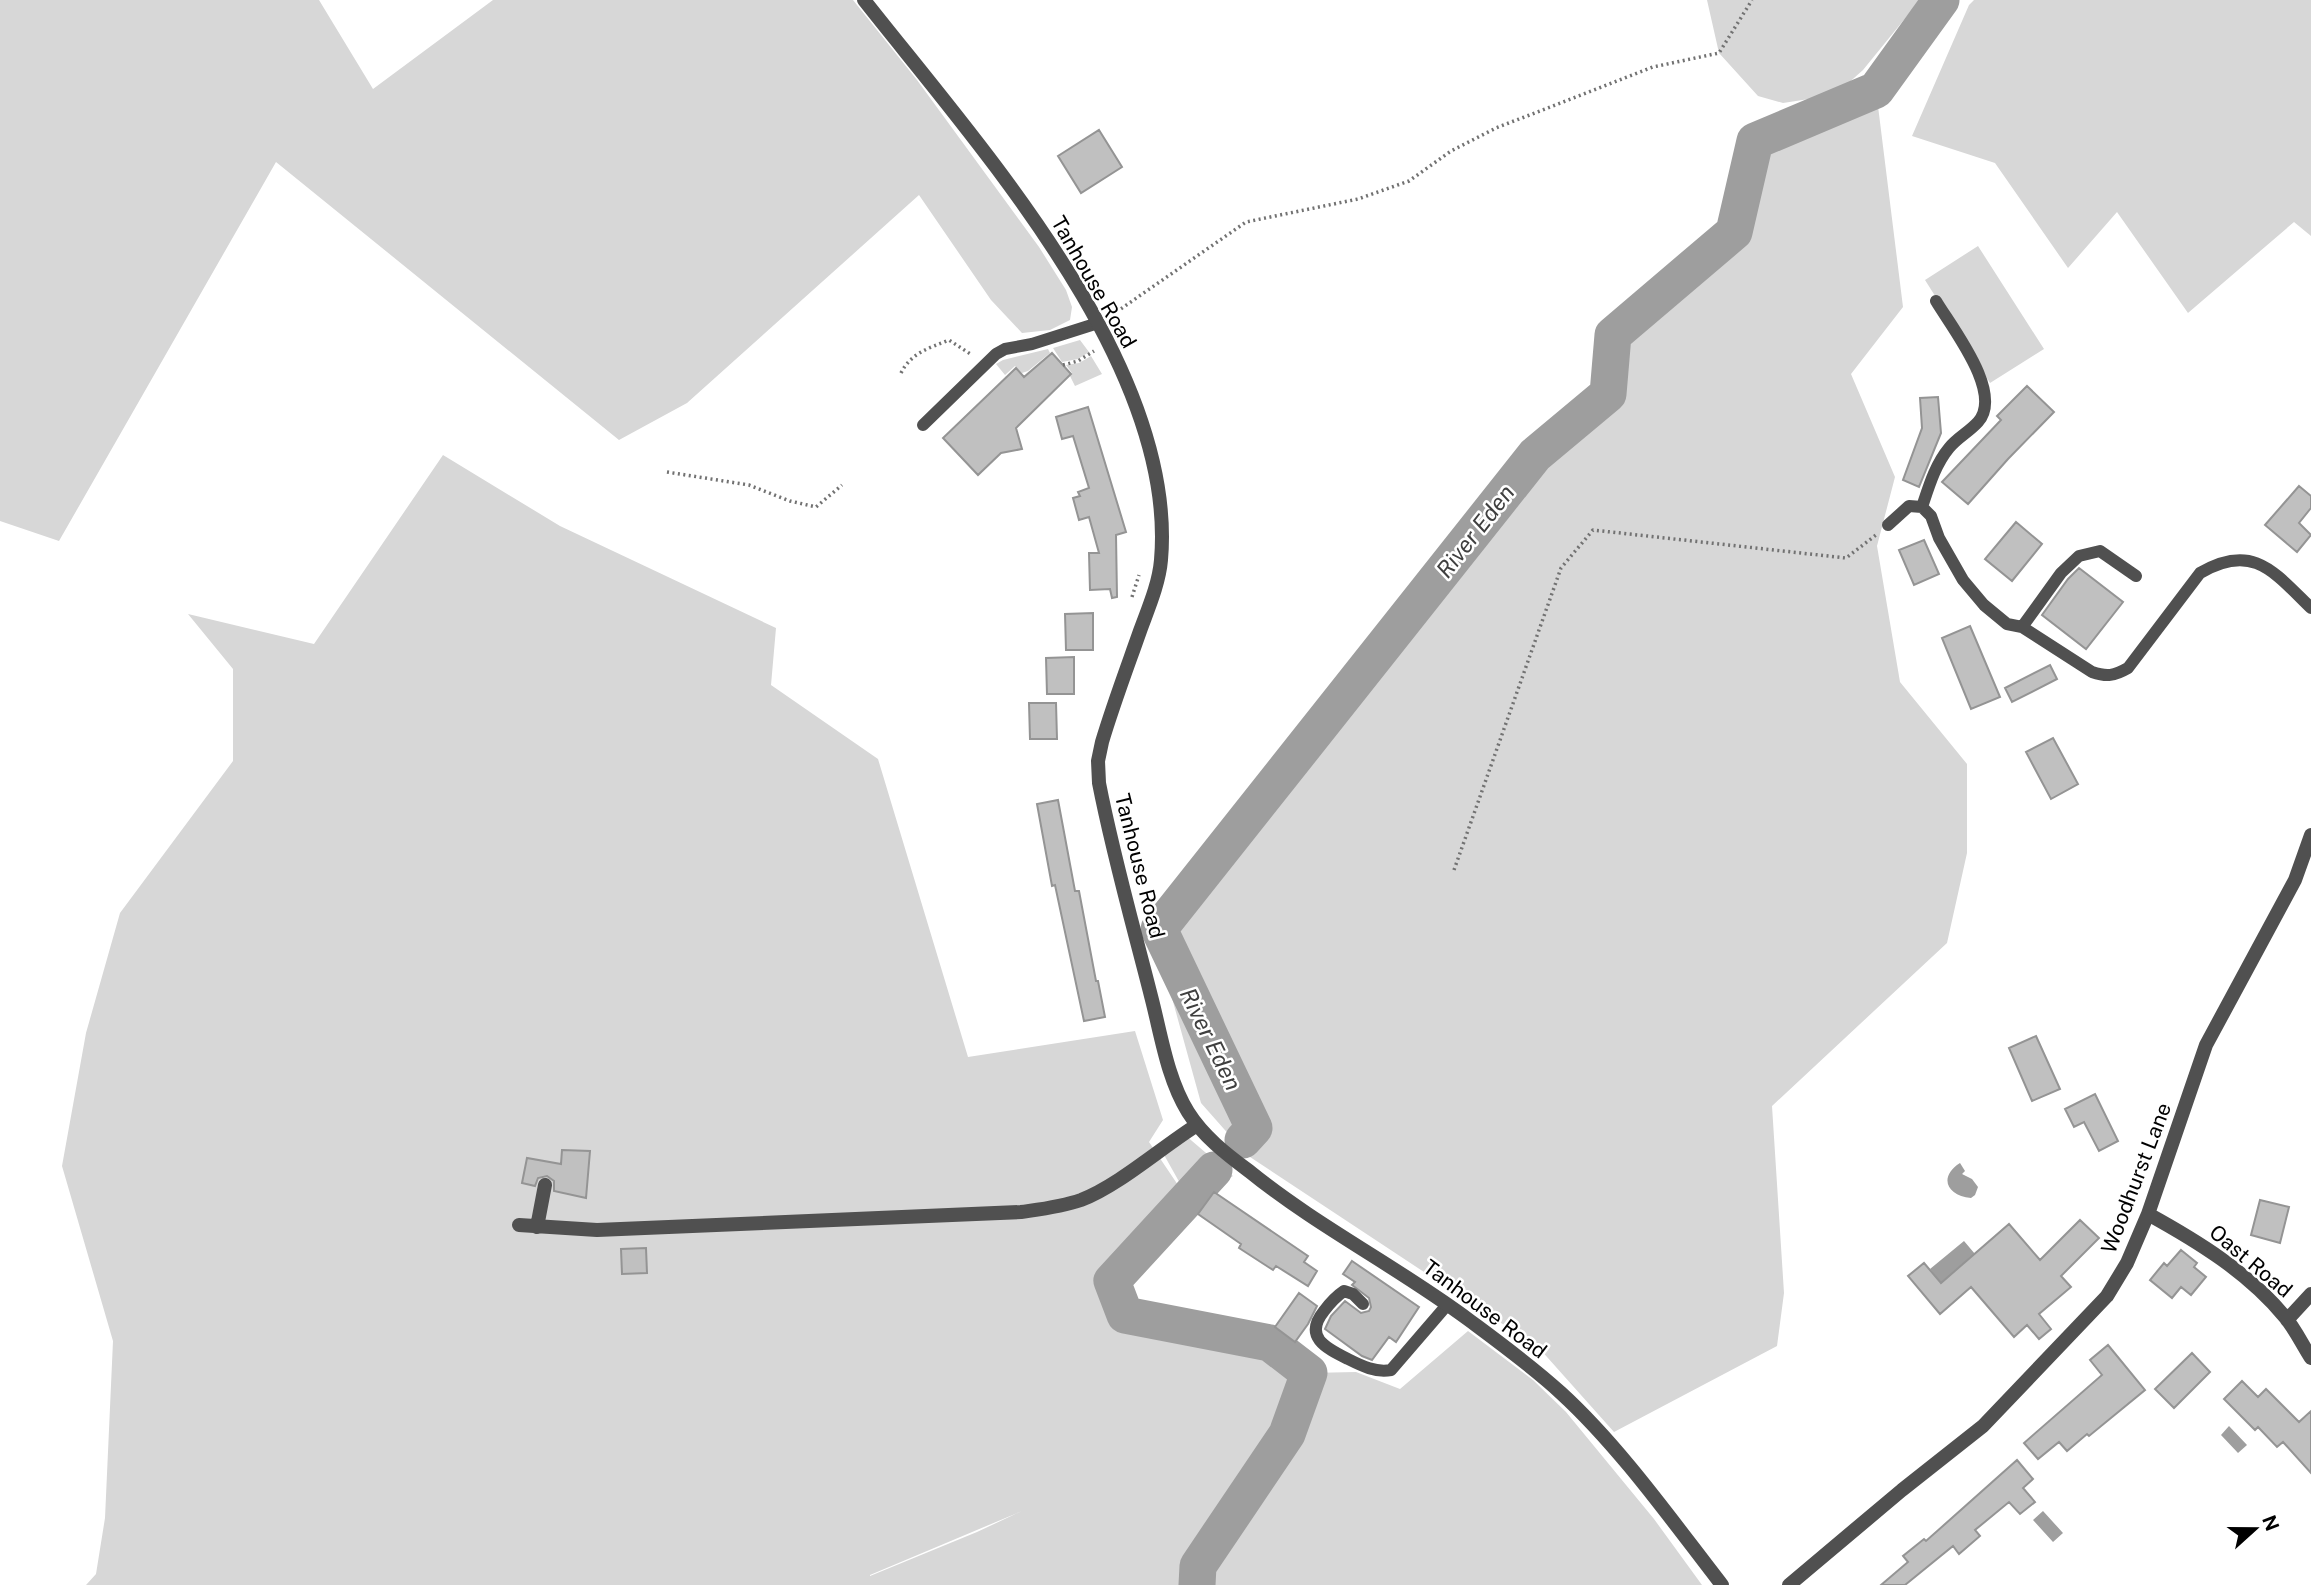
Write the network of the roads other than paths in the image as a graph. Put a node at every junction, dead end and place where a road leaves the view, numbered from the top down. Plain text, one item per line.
1 (864, 0) edge
2 (1936, 300) dead end
3 (1098, 323) junction
4 (923, 425) dead end
5 (1922, 507) junction
6 (1888, 525) road end
7 (2136, 576) dead end
8 (2311, 608) edge
9 (2022, 627) junction
10 (2311, 835) edge
11 (1197, 1125) junction
12 (545, 1185) dead end
13 (2148, 1214) junction
14 (519, 1225) dead end
15 (537, 1227) junction
16 (2311, 1294) edge
17 (1363, 1304) dead end
18 (1447, 1305) junction
19 (2287, 1320) junction
20 (2311, 1357) edge
21 (1722, 1585) edge
22 (1789, 1585) edge

1 - 3 street, Tanhouse Road
2 - 5 lane
3 - 4 lane
3 - 11 street, Tanhouse Road
5 - 6 lane
5 - 9 lane
7 - 9 lane
8 - 9 lane
10 - 13 street, Woodhurst Lane
11 - 15 street
11 - 18 street, Tanhouse Road
12 - 15 street
13 - 19 street, Oast Road
13 - 22 street, Woodhurst Lane
14 - 15 street
16 - 19 street
17 - 18 lane
18 - 21 street, Tanhouse Road
19 - 20 street, Oast Road

